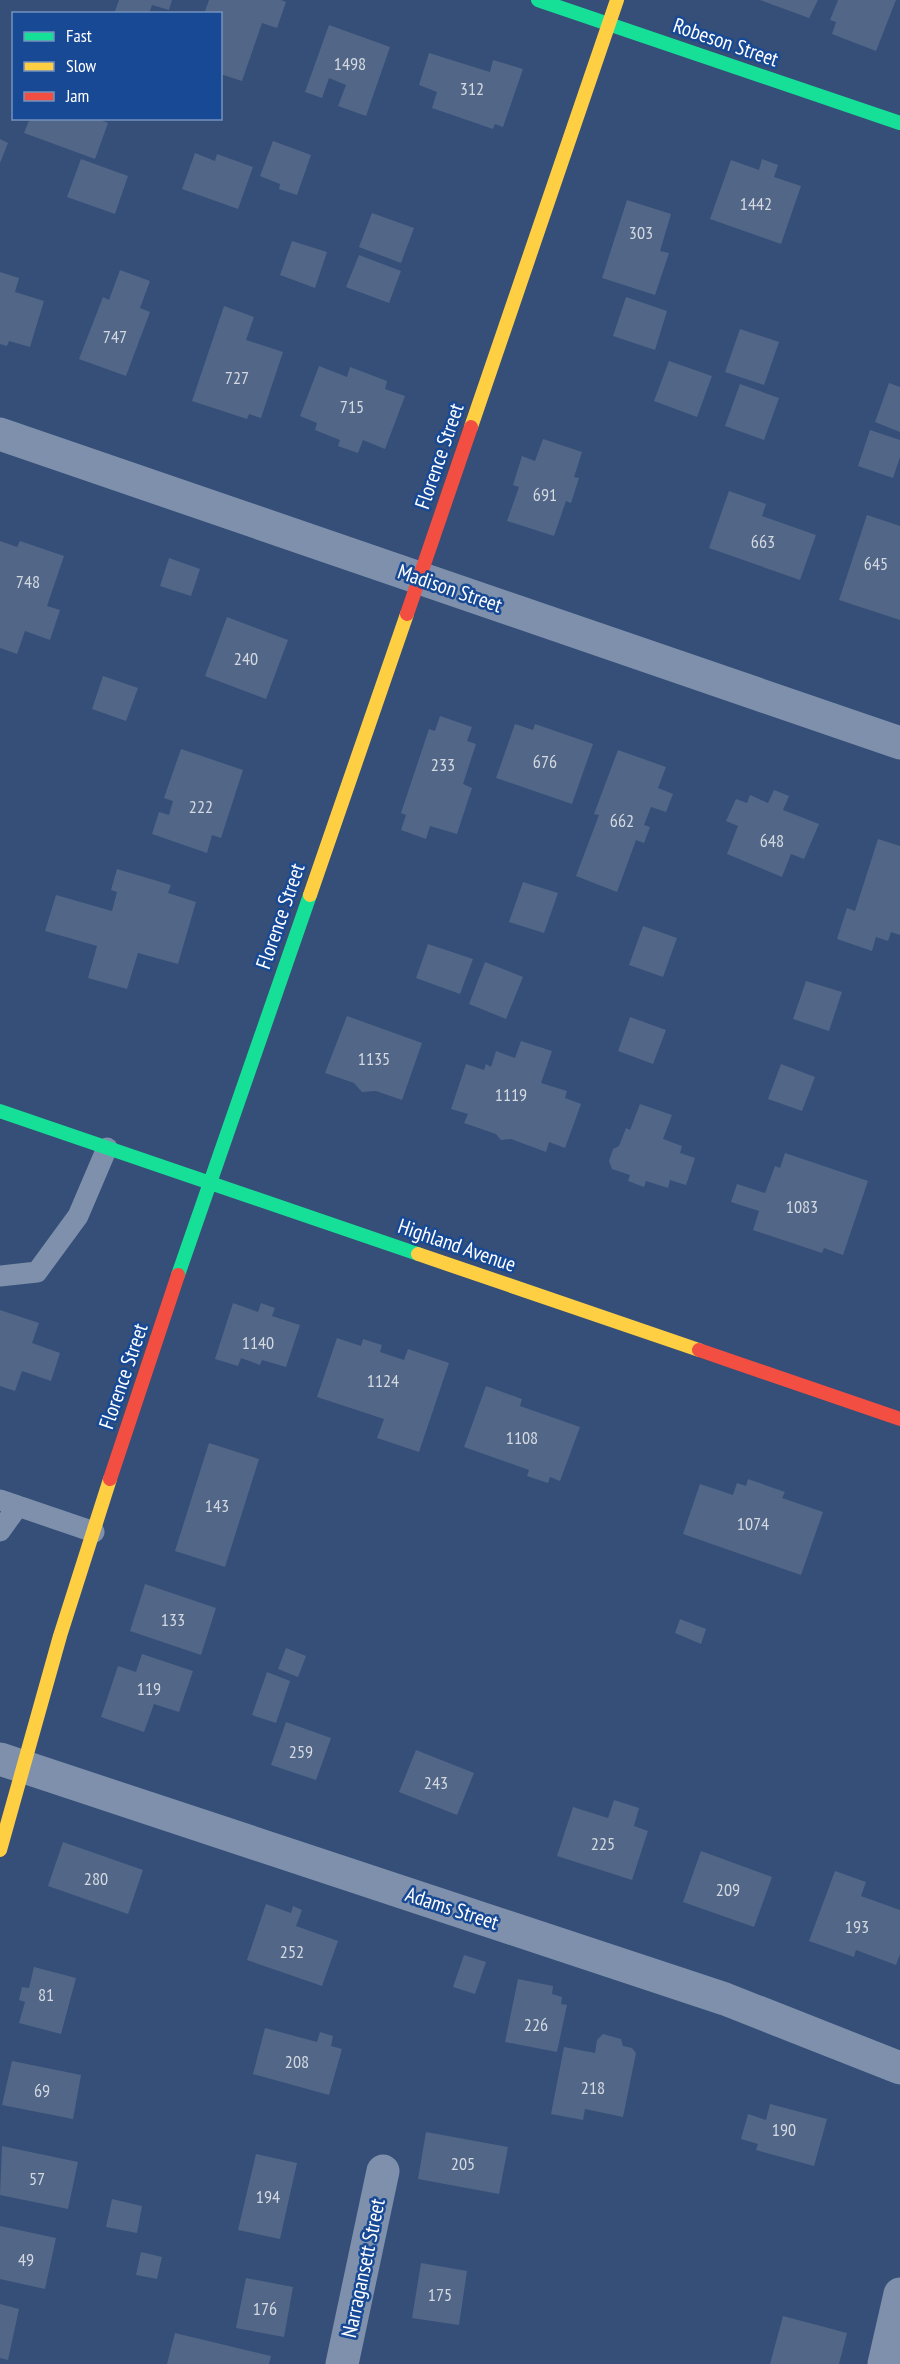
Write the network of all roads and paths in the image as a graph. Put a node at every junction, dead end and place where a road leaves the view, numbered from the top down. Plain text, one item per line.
1 (538, 0) edge
2 (617, 0) edge
3 (609, 24) junction
4 (900, 123) edge
5 (0, 434) edge
6 (420, 578) junction
7 (900, 743) edge
8 (0, 1111) edge
9 (107, 1148) junction
10 (210, 1183) junction
11 (0, 1276) edge
12 (900, 1419) edge
13 (9, 1503) edge
14 (0, 1531) edge
15 (94, 1532) junction
16 (11, 1762) edge
17 (0, 1850) edge
18 (900, 2068) edge
19 (383, 2171) dead end
20 (900, 2294) edge
21 (342, 2364) edge
22 (884, 2364) edge

1 - 3 street, Robeson Street
2 - 3 street, Florence Street
3 - 4 street, Robeson Street
3 - 6 street, Florence Street
5 - 6 street, Madison Street
6 - 7 street, Madison Street
6 - 10 street, Florence Street
8 - 9 street, Highland Avenue
9 - 10 street, Highland Avenue
9 - 11 lane
10 - 12 street, Highland Avenue
10 - 15 street, Florence Street
13 - 14 lane
13 - 15 lane
15 - 16 street, Florence Street
16 - 17 street, Florence Street
16 - 18 street, Adams Street
19 - 21 street, Narragansett Street
20 - 22 street

